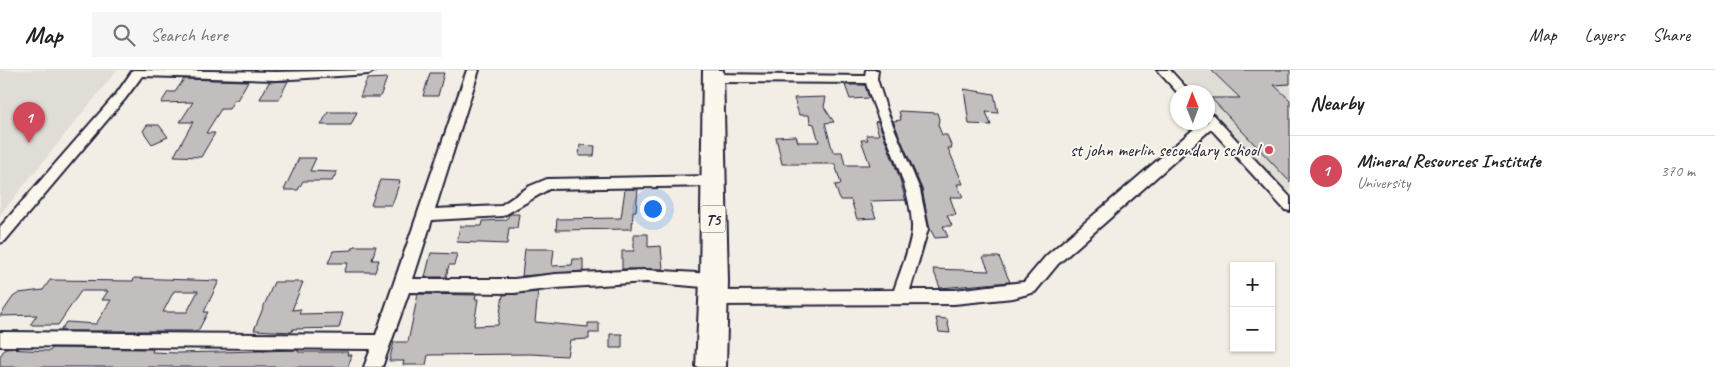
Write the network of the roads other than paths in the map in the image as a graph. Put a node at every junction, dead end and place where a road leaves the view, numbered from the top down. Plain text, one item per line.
1 (369, 70) edge
2 (473, 70) edge
3 (1163, 70) edge
4 (139, 71) edge
5 (713, 74) edge
6 (746, 75) edge
7 (872, 75) edge
8 (1177, 85) edge
9 (1215, 126) edge
10 (1198, 130) edge
11 (713, 181) junction
12 (1290, 206) edge
13 (426, 215) junction
14 (0, 237) edge
15 (403, 285) junction
16 (713, 290) junction
17 (900, 298) junction
18 (0, 339) edge
19 (381, 342) junction
20 (373, 367) edge
21 (711, 367) edge

1 - 4 street
2 - 13 street
3 - 8 street
4 - 14 street
5 - 6 street
5 - 11 highway, T5
6 - 7 street
7 - 17 street
9 - 12 street
10 - 17 street
11 - 13 street
11 - 16 highway, T5
13 - 15 street
15 - 16 street
15 - 19 street
16 - 17 street
16 - 21 highway, T5
18 - 19 street
19 - 20 street

